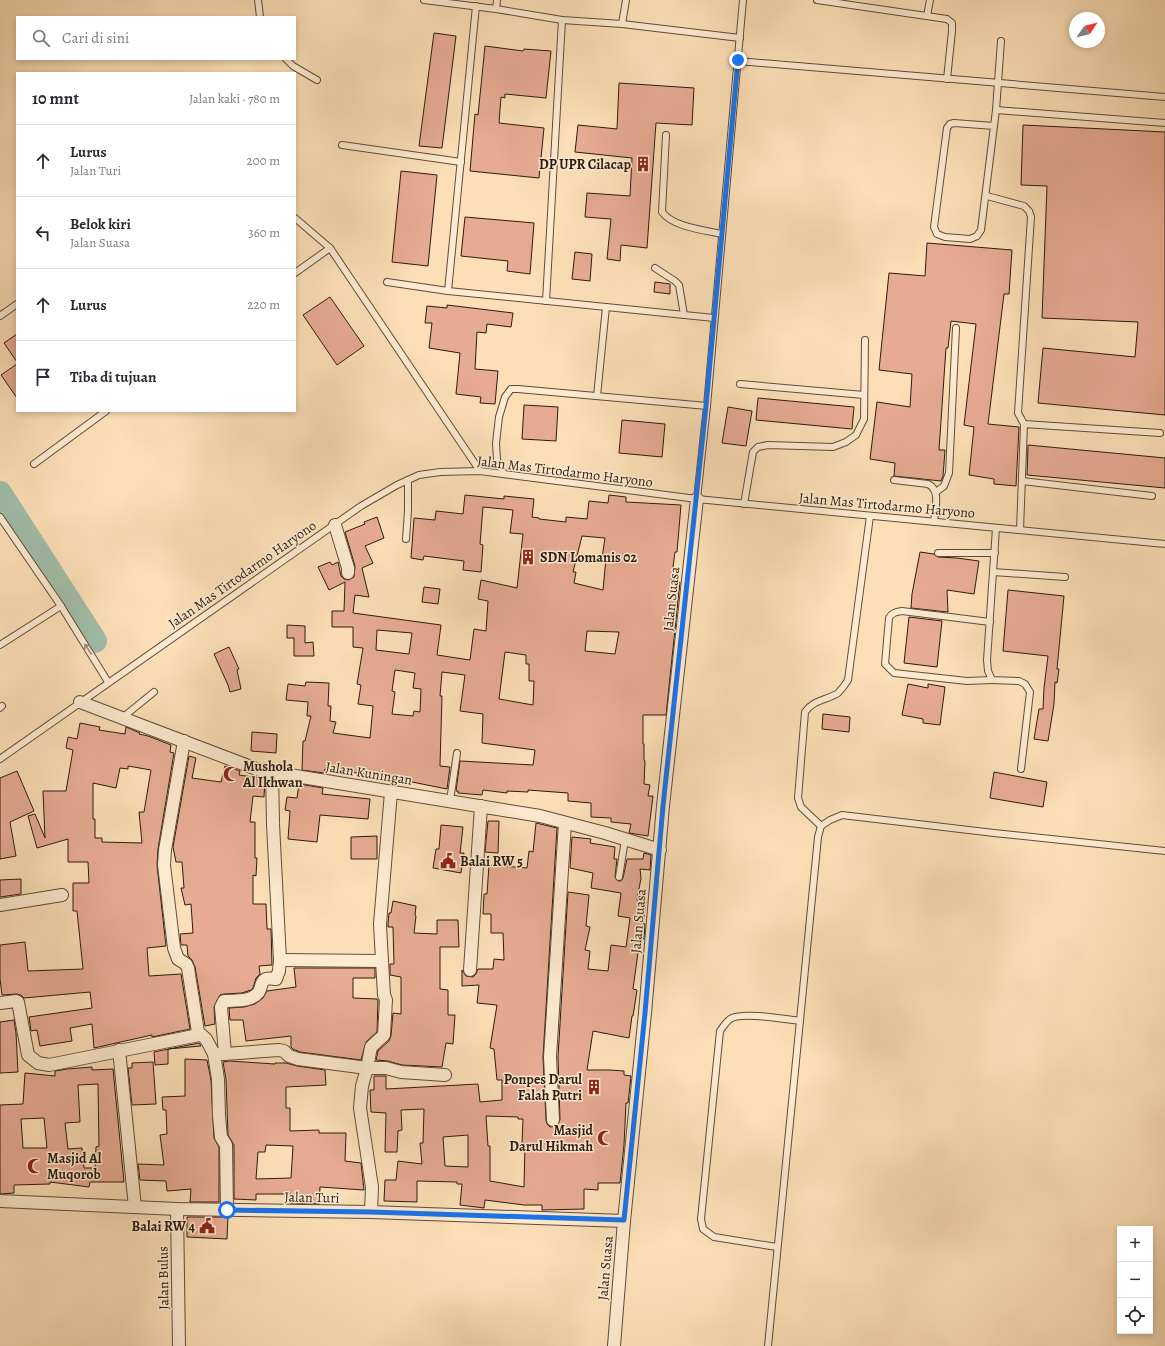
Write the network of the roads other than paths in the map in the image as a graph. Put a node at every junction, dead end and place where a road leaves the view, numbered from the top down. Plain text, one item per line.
1 (258, 0) edge
2 (424, 0) edge
3 (497, 0) edge
4 (626, 0) edge
5 (743, 0) edge
6 (817, 0) edge
7 (930, 0) edge
8 (476, 6) junction
9 (496, 9) junction
10 (260, 16) edge
11 (927, 16) junction
12 (562, 20) junction
13 (622, 24) junction
14 (740, 38) junction
15 (1001, 41) dead end
16 (287, 60) edge
17 (738, 60) junction
18 (947, 79) junction
19 (317, 80) dead end
20 (998, 83) junction
21 (1165, 97) edge
22 (996, 110) junction
23 (1165, 123) edge
24 (994, 126) junction
25 (666, 136) dead end
26 (342, 145) dead end
27 (461, 162) junction
28 (987, 196) junction
29 (296, 219) edge
30 (722, 234) junction
31 (330, 248) junction
32 (655, 268) dead end
33 (296, 272) edge
34 (387, 282) dead end
35 (448, 292) junction
36 (546, 301) junction
37 (16, 305) edge
38 (606, 307) junction
39 (684, 315) junction
40 (0, 316) edge
41 (714, 318) junction
42 (956, 328) dead end
43 (865, 340) dead end
44 (740, 384) dead end
45 (864, 395) junction
46 (597, 396) junction
47 (706, 406) junction
48 (105, 412) edge
49 (1024, 424) junction
50 (1160, 433) dead end
51 (34, 464) dead end
52 (480, 471) junction
53 (504, 474) junction
54 (408, 480) junction
55 (894, 480) dead end
56 (1022, 481) junction
57 (936, 492) junction
58 (1152, 496) dead end
59 (697, 500) junction
60 (744, 504) junction
61 (870, 516) junction
62 (0, 517) edge
63 (934, 522) junction
64 (335, 524) junction
65 (996, 528) junction
66 (1020, 530) junction
67 (406, 539) dead end
68 (1165, 544) edge
69 (938, 553) dead end
70 (995, 553) junction
71 (993, 572) junction
72 (348, 573) dead end
73 (1065, 577) dead end
74 (60, 606) junction
75 (990, 622) junction
76 (0, 645) edge
77 (992, 680) junction
78 (108, 682) junction
79 (154, 692) dead end
80 (80, 702) junction
81 (122, 718) junction
82 (184, 741) junction
83 (457, 753) dead end
84 (0, 759) edge
85 (1021, 769) dead end
86 (272, 772) junction
87 (391, 792) junction
88 (450, 801) junction
89 (481, 806) junction
90 (565, 823) junction
91 (821, 826) junction
92 (625, 840) junction
93 (660, 850) junction
94 (1165, 851) edge
95 (619, 877) dead end
96 (62, 895) dead end
97 (0, 905) edge
98 (280, 960) junction
99 (382, 961) junction
100 (470, 970) dead end
101 (0, 1003) edge
102 (800, 1021) junction
103 (200, 1035) junction
104 (119, 1050) junction
105 (220, 1054) junction
106 (367, 1068) junction
107 (445, 1075) dead end
108 (553, 1120) dead end
109 (0, 1201) edge
110 (136, 1207) junction
111 (177, 1209) junction
112 (227, 1210) junction
113 (371, 1212) junction
114 (624, 1220) junction
115 (777, 1247) junction
116 (179, 1346) edge
117 (614, 1346) edge
118 (768, 1346) edge

1 - 10 lane
2 - 8 lane
3 - 9 lane
4 - 13 lane
5 - 14 lane
6 - 11 lane
7 - 11 lane
8 - 9 lane
8 - 27 lane
9 - 12 lane
11 - 18 lane
12 - 13 lane
12 - 36 lane
13 - 14 lane
14 - 17 lane
15 - 20 lane
16 - 19 lane
17 - 18 lane
17 - 30 lane
18 - 20 lane
20 - 21 lane
20 - 22 lane
22 - 23 lane
22 - 24 lane
24 - 28 lane
24 - 28 lane
25 - 30 lane
26 - 27 lane
27 - 35 lane
28 - 49 lane
29 - 31 lane
30 - 41 lane
31 - 33 lane
31 - 52 lane
32 - 39 lane
34 - 35 lane
35 - 36 lane
36 - 38 lane
37 - 40 lane
38 - 39 lane
38 - 46 lane
39 - 41 lane
41 - 47 lane
42 - 57 lane
43 - 45 lane
44 - 45 lane
45 - 60 lane
46 - 47 lane
46 - 53 lane
47 - 59 lane
48 - 51 lane
49 - 50 lane
49 - 56 lane
52 - 53 lane, Jalan Mas Tirtodarmo Haryono
52 - 54 lane, Jalan Mas Tirtodarmo Haryono
53 - 59 lane, Jalan Mas Tirtodarmo Haryono
54 - 64 lane, Jalan Mas Tirtodarmo Haryono
54 - 67 lane
55 - 57 lane
56 - 58 lane
56 - 66 lane
57 - 63 lane
59 - 60 lane, Jalan Mas Tirtodarmo Haryono
59 - 93 street, Jalan Suasa
60 - 61 lane, Jalan Mas Tirtodarmo Haryono
61 - 63 lane, Jalan Mas Tirtodarmo Haryono
61 - 91 lane
62 - 74 lane
63 - 65 lane, Jalan Mas Tirtodarmo Haryono
64 - 72 street
64 - 78 lane, Jalan Mas Tirtodarmo Haryono
65 - 66 lane, Jalan Mas Tirtodarmo Haryono
65 - 70 lane
66 - 68 lane, Jalan Mas Tirtodarmo Haryono
69 - 70 lane
70 - 71 lane
71 - 73 lane
71 - 75 lane
74 - 76 lane
78 -> 74 lane
75 - 77 lane
75 - 77 lane
77 - 85 lane
78 - 80 lane, Jalan Mas Tirtodarmo Haryono
79 - 81 lane
80 - 81 street, Jalan Kuningan
80 - 84 lane, Jalan Mas Tirtodarmo Haryono
81 - 82 street, Jalan Kuningan
82 - 86 street, Jalan Kuningan
82 - 103 street
83 - 88 lane
86 - 87 street, Jalan Kuningan
86 - 98 street
87 - 88 street, Jalan Kuningan
87 - 99 street
88 - 89 street, Jalan Kuningan
89 - 90 street, Jalan Kuningan
89 - 100 street
90 - 92 street, Jalan Kuningan
90 - 108 street
91 - 94 lane
91 - 102 lane
92 - 93 street, Jalan Kuningan
92 - 95 lane
93 - 114 street, Jalan Suasa
96 - 97 street
98 - 99 street
98 - 105 street
99 - 106 street
101 - 104 street
102 - 115 lane
102 - 115 lane
103 - 104 street
103 - 105 street
104 - 110 street
105 - 106 street
105 - 112 street
106 - 107 street
106 - 113 street
109 - 110 street, Jalan Turi
110 - 111 street, Jalan Turi
111 - 112 street, Jalan Turi
111 - 116 street, Jalan Bulus
112 - 113 street, Jalan Turi
113 - 114 street, Jalan Turi
114 - 117 street, Jalan Suasa
115 - 118 lane

